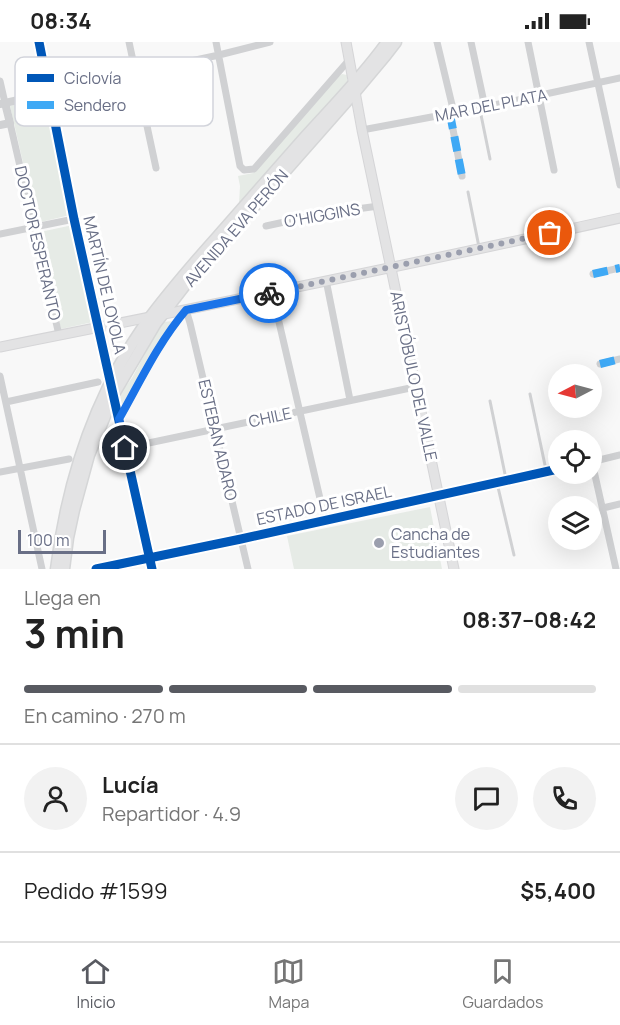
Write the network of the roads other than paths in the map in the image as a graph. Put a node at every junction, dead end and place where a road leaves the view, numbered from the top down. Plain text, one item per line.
1 (39, 42) edge
2 (129, 42) edge
3 (216, 42) edge
4 (270, 42) edge
5 (346, 42) edge
6 (387, 42) edge
7 (396, 42) edge
8 (437, 42) edge
9 (471, 42) edge
10 (528, 42) edge
11 (589, 42) edge
12 (219, 55) junction
13 (42, 57) edge
14 (132, 57) edge
15 (209, 57) edge
16 (349, 60) junction
17 (620, 78) edge
18 (0, 81) edge
19 (598, 83) junction
20 (354, 87) junction
21 (539, 96) junction
22 (2, 103) edge
23 (483, 108) junction
24 (452, 114) junction
25 (10, 123) junction
26 (0, 125) edge
27 (56, 126) edge
28 (147, 126) edge
29 (362, 130) junction
30 (490, 159) dead end
31 (156, 168) dead end
32 (554, 170) dead end
33 (462, 176) dead end
34 (620, 185) edge
35 (468, 192) dead end
36 (379, 206) junction
37 (620, 218) edge
38 (74, 219) junction
39 (266, 226) dead end
40 (34, 227) junction
41 (0, 234) edge
42 (480, 249) junction
43 (391, 267) junction
44 (620, 268) edge
45 (593, 274) dead end
46 (326, 280) junction
47 (272, 292) junction
48 (186, 310) junction
49 (157, 315) junction
50 (99, 327) junction
51 (59, 335) junction
52 (0, 347) edge
53 (620, 359) edge
54 (600, 364) dead end
55 (0, 376) edge
56 (111, 381) junction
57 (99, 382) dead end
58 (416, 387) junction
59 (114, 394) junction
60 (530, 394) dead end
61 (350, 400) junction
62 (490, 401) dead end
63 (6, 402) junction
64 (299, 411) junction
65 (119, 419) junction
66 (215, 429) junction
67 (125, 448) junction
68 (620, 455) edge
69 (69, 459) dead end
70 (602, 460) edge
71 (20, 468) junction
72 (0, 472) edge
73 (546, 472) joint
74 (507, 481) junction
75 (497, 483) junction
76 (597, 484) edge
77 (439, 496) junction
78 (620, 504) edge
79 (603, 508) junction
80 (325, 520) junction
81 (241, 539) junction
82 (514, 555) dead end
83 (150, 557) junction
84 (616, 566) edge
85 (42, 569) edge
86 (56, 569) edge
87 (64, 569) edge
88 (96, 569) edge
89 (152, 569) edge
90 (248, 569) edge
91 (453, 569) edge

1 - 13 street, MARTÍN DE LOYOLA
2 - 14 street
3 - 12 street
4 - 12 street
5 - 16 main road, ARISTÓBULO DEL VALLE
6 - 20 main road, AVENIDA EVA PERÓN
7 - 20 main road, AVENIDA EVA PERÓN
8 - 24 street
9 - 23 street
10 - 21 street
11 - 19 street
12 - 15 street
12 - 16 street, AVENIDA EVA PERÓN
16 - 20 main road, ARISTÓBULO DEL VALLE
17 - 19 street, MAR DEL PLATA
18 - 22 street, DOCTOR ESPERANTO
19 - 21 street, MAR DEL PLATA
19 - 34 street
20 - 29 main road, ARISTÓBULO DEL VALLE
20 - 49 main road, AVENIDA EVA PERÓN
21 - 23 street, MAR DEL PLATA
21 - 32 street
22 - 25 street, DOCTOR ESPERANTO
23 - 24 street, MAR DEL PLATA
23 - 30 lane
24 - 29 street, MAR DEL PLATA
24 - 33 street
25 - 26 street
25 - 40 street, DOCTOR ESPERANTO
27 - 38 street, MARTÍN DE LOYOLA
28 - 31 street
29 - 36 main road, ARISTÓBULO DEL VALLE
35 - 42 lane
36 - 39 street, O'HIGGINS
36 - 43 main road, ARISTÓBULO DEL VALLE
37 - 42 main road
38 - 40 street
38 - 50 street, MARTÍN DE LOYOLA
40 - 41 street
40 - 51 street, DOCTOR ESPERANTO
42 - 43 main road
43 - 46 main road
43 - 58 main road, ARISTÓBULO DEL VALLE
44 - 45 street
46 - 47 main road
46 - 61 street
47 - 48 main road
47 - 64 street
48 - 49 main road
48 - 65 street, AVENIDA EVA PERÓN
48 - 66 street, ESTEBAN ADARO
49 - 50 main road
49 - 56 main road, AVENIDA EVA PERÓN
49 - 59 main road, AVENIDA EVA PERÓN
50 - 51 main road
50 - 56 street, MARTÍN DE LOYOLA
51 - 52 main road
53 - 54 street
55 - 63 street
56 - 59 street, MARTÍN DE LOYOLA
56 - 86 main road, AVENIDA EVA PERÓN
57 - 63 street
58 - 61 street, CHILE
58 - 77 main road, ARISTÓBULO DEL VALLE
59 - 65 street, MARTÍN DE LOYOLA
59 - 87 main road, AVENIDA EVA PERÓN
60 - 73 lane
61 - 64 street, CHILE
62 - 74 lane
63 - 71 street
64 - 66 street, CHILE
64 - 80 street
65 - 67 street, MARTÍN DE LOYOLA
66 - 67 street, CHILE
66 - 81 street, ESTEBAN ADARO
67 - 83 street, MARTÍN DE LOYOLA
68 - 70 street
69 - 71 street
71 - 72 street
71 - 85 street
73 - 74 street, ESTADO DE ISRAEL
74 - 75 street, ESTADO DE ISRAEL
75 - 77 street, ESTADO DE ISRAEL
75 - 82 lane
76 - 79 street
77 - 80 street, ESTADO DE ISRAEL
77 - 91 main road, ARISTÓBULO DEL VALLE
78 - 79 street
79 - 84 street
80 - 81 street, ESTADO DE ISRAEL
81 - 83 street, ESTADO DE ISRAEL
81 - 90 street, ESTEBAN ADARO
83 - 88 street, ESTADO DE ISRAEL
83 - 89 street, MARTÍN DE LOYOLA

